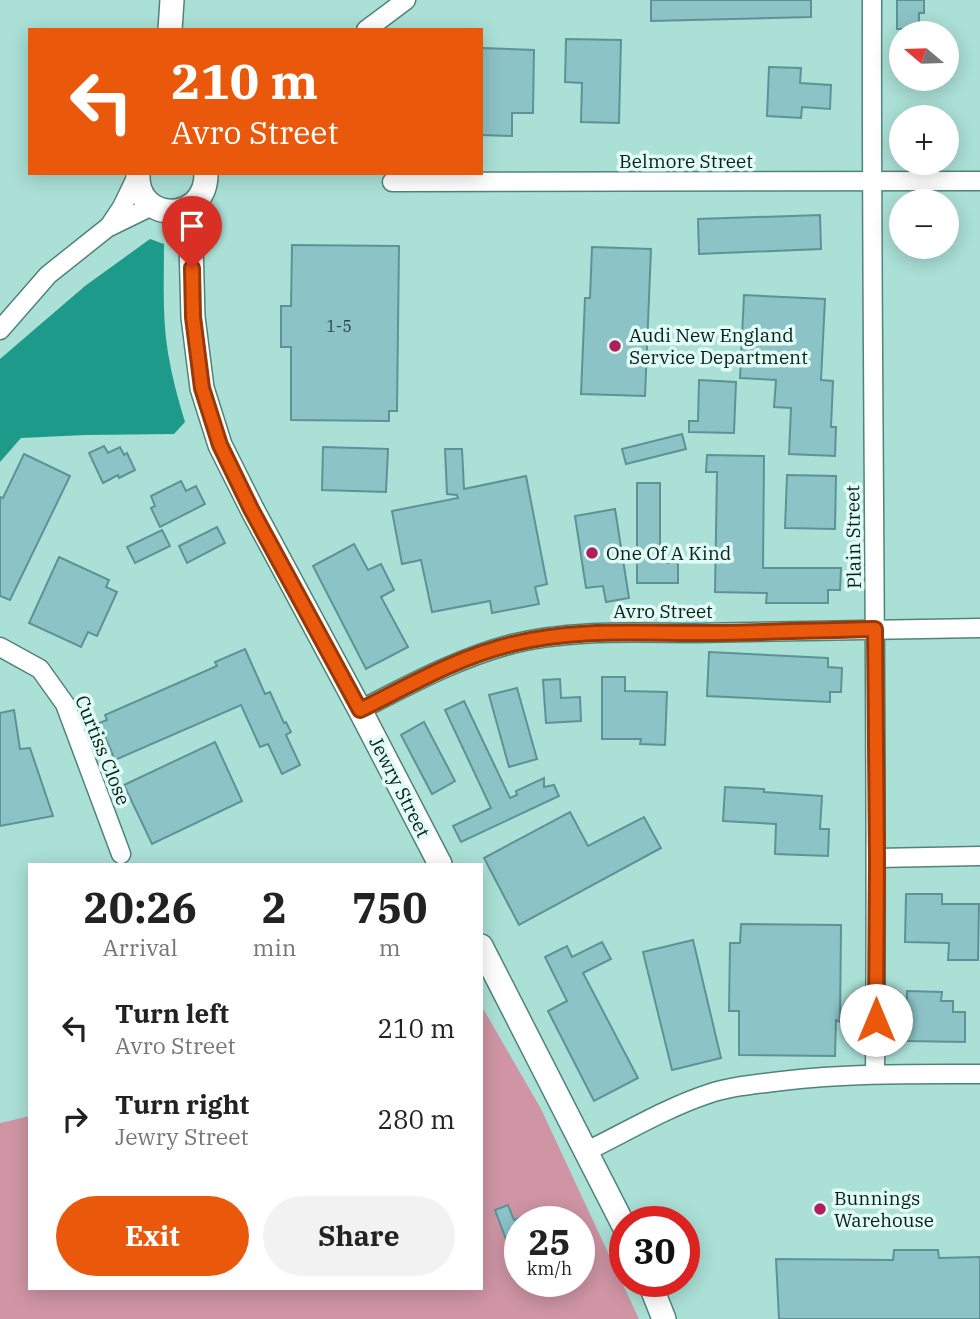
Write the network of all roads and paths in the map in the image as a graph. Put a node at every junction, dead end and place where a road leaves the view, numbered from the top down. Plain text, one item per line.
1 (407, 0) edge
2 (872, 0) edge
3 (369, 28) edge
4 (138, 175) edge
5 (206, 175) edge
6 (392, 181) dead end
7 (980, 181) edge
8 (871, 182) junction
9 (197, 201) junction
10 (162, 209) junction
11 (107, 228) junction
12 (191, 244) junction
13 (0, 330) edge
14 (980, 628) edge
15 (875, 629) junction
16 (0, 647) edge
17 (360, 710) junction
18 (121, 854) dead end
19 (980, 856) edge
20 (877, 858) junction
21 (439, 863) edge
22 (483, 950) edge
23 (875, 1074) junction
24 (980, 1074) edge
25 (587, 1151) junction
26 (614, 1206) edge
27 (655, 1297) edge
28 (664, 1319) edge

1 - 3 street
2 - 8 street, Plain Street
4 - 10 main road, Jewry Street
4 - 11 street
5 - 9 main road, Jewry Street
6 - 8 street, Belmore Street
7 - 8 street, Belmore Street
8 - 15 street, Plain Street
9 - 10 main road
9 - 12 main road, Jewry Street
10 - 11 street
10 - 12 main road, Jewry Street
11 - 13 street
12 - 17 main road, Jewry Street
14 - 15 street, Avro Street
15 - 17 street, Avro Street
15 - 20 street, Plain Street
16 - 18 street, Curtiss Close
17 - 21 main road, Jewry Street
19 - 20 street
20 - 23 street, Plain Street
22 - 25 main road
23 - 24 street
23 - 25 street
25 - 26 main road
27 - 28 main road

